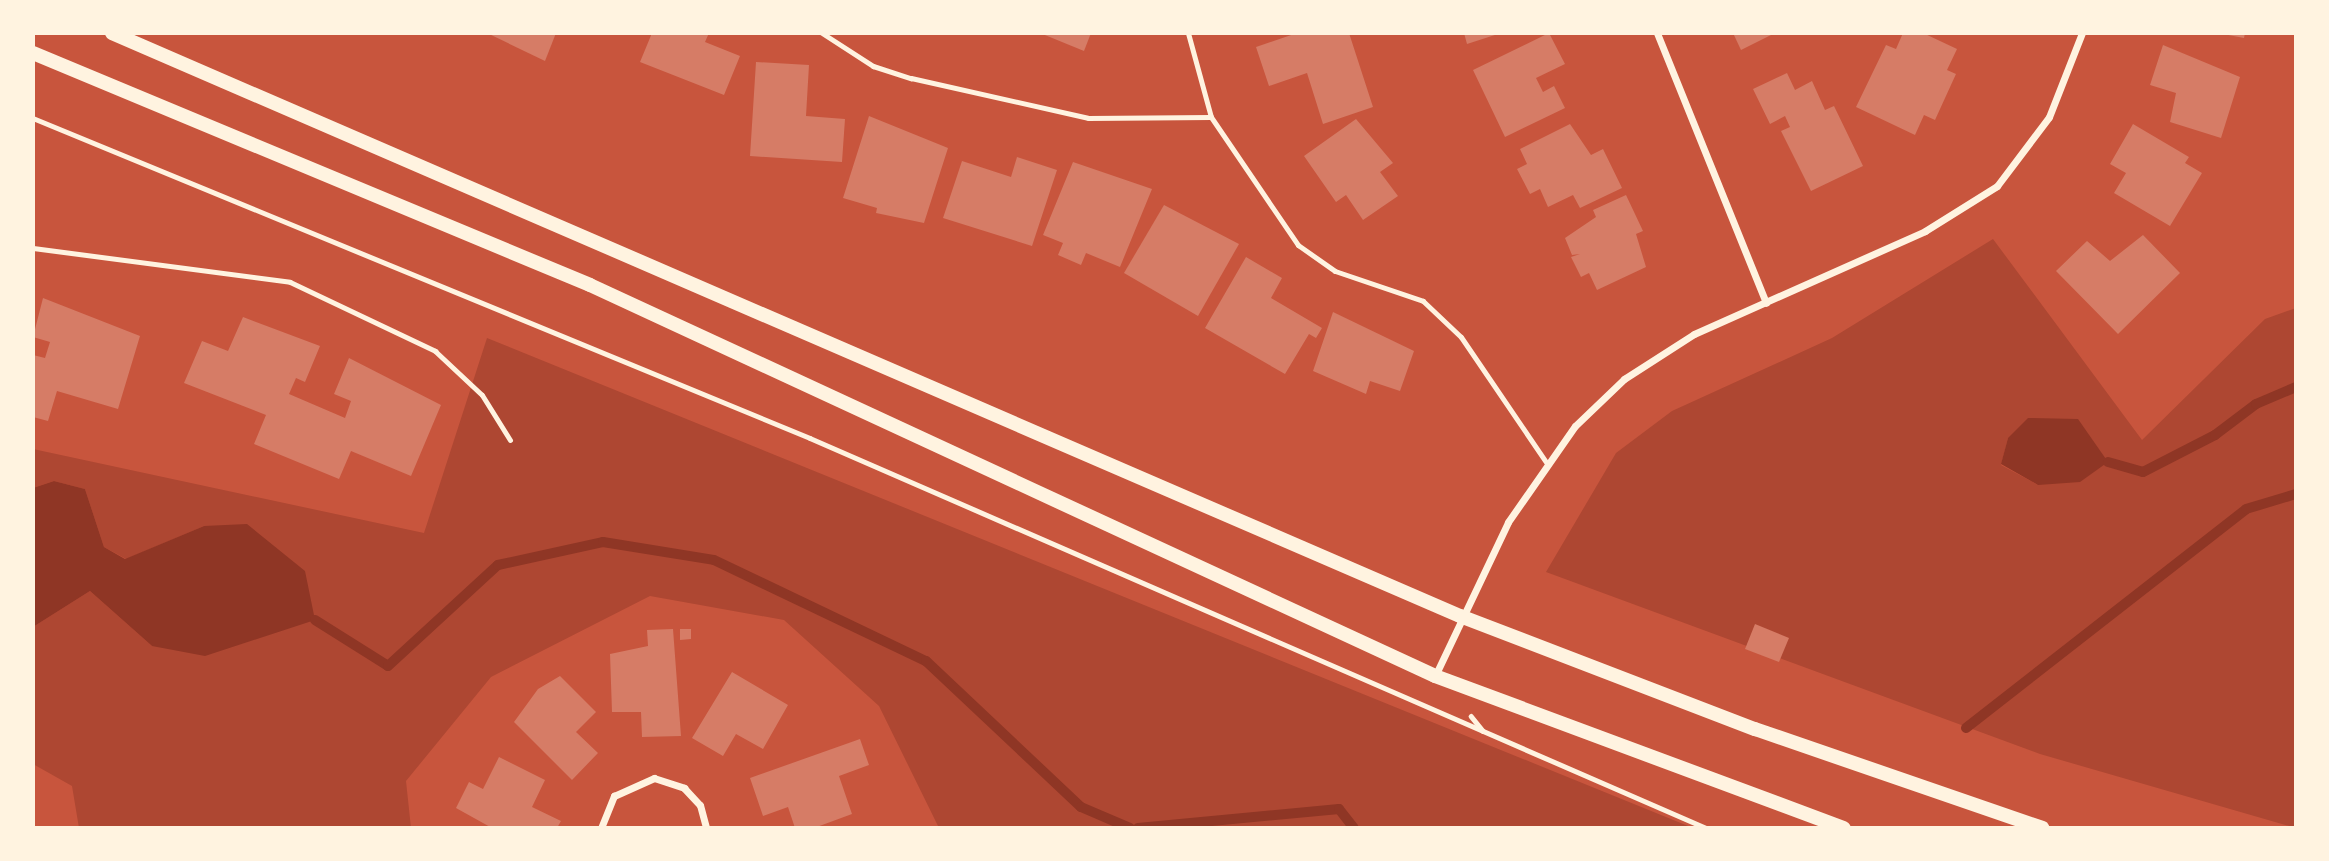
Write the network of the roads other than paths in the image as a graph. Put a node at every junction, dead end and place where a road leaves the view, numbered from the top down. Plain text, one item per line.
1 (112, 33) edge
2 (822, 33) edge
3 (1188, 33) edge
4 (1657, 33) edge
5 (2081, 33) edge
6 (33, 53) edge
7 (1211, 117) junction
8 (33, 248) edge
9 (1766, 303) junction
10 (510, 440) dead end
11 (1546, 463) junction
12 (1460, 616) junction
13 (1435, 676) junction
14 (601, 828) edge
15 (706, 828) edge
16 (1844, 828) edge
17 (2042, 828) edge

1 - 12 main road
2 - 7 lane
3 - 7 lane
4 - 9 street
5 - 9 street
6 - 13 main road
7 - 11 lane
8 - 10 lane
9 - 11 street
11 - 12 street
12 - 13 street
12 - 17 main road
13 - 16 main road
14 - 15 street

